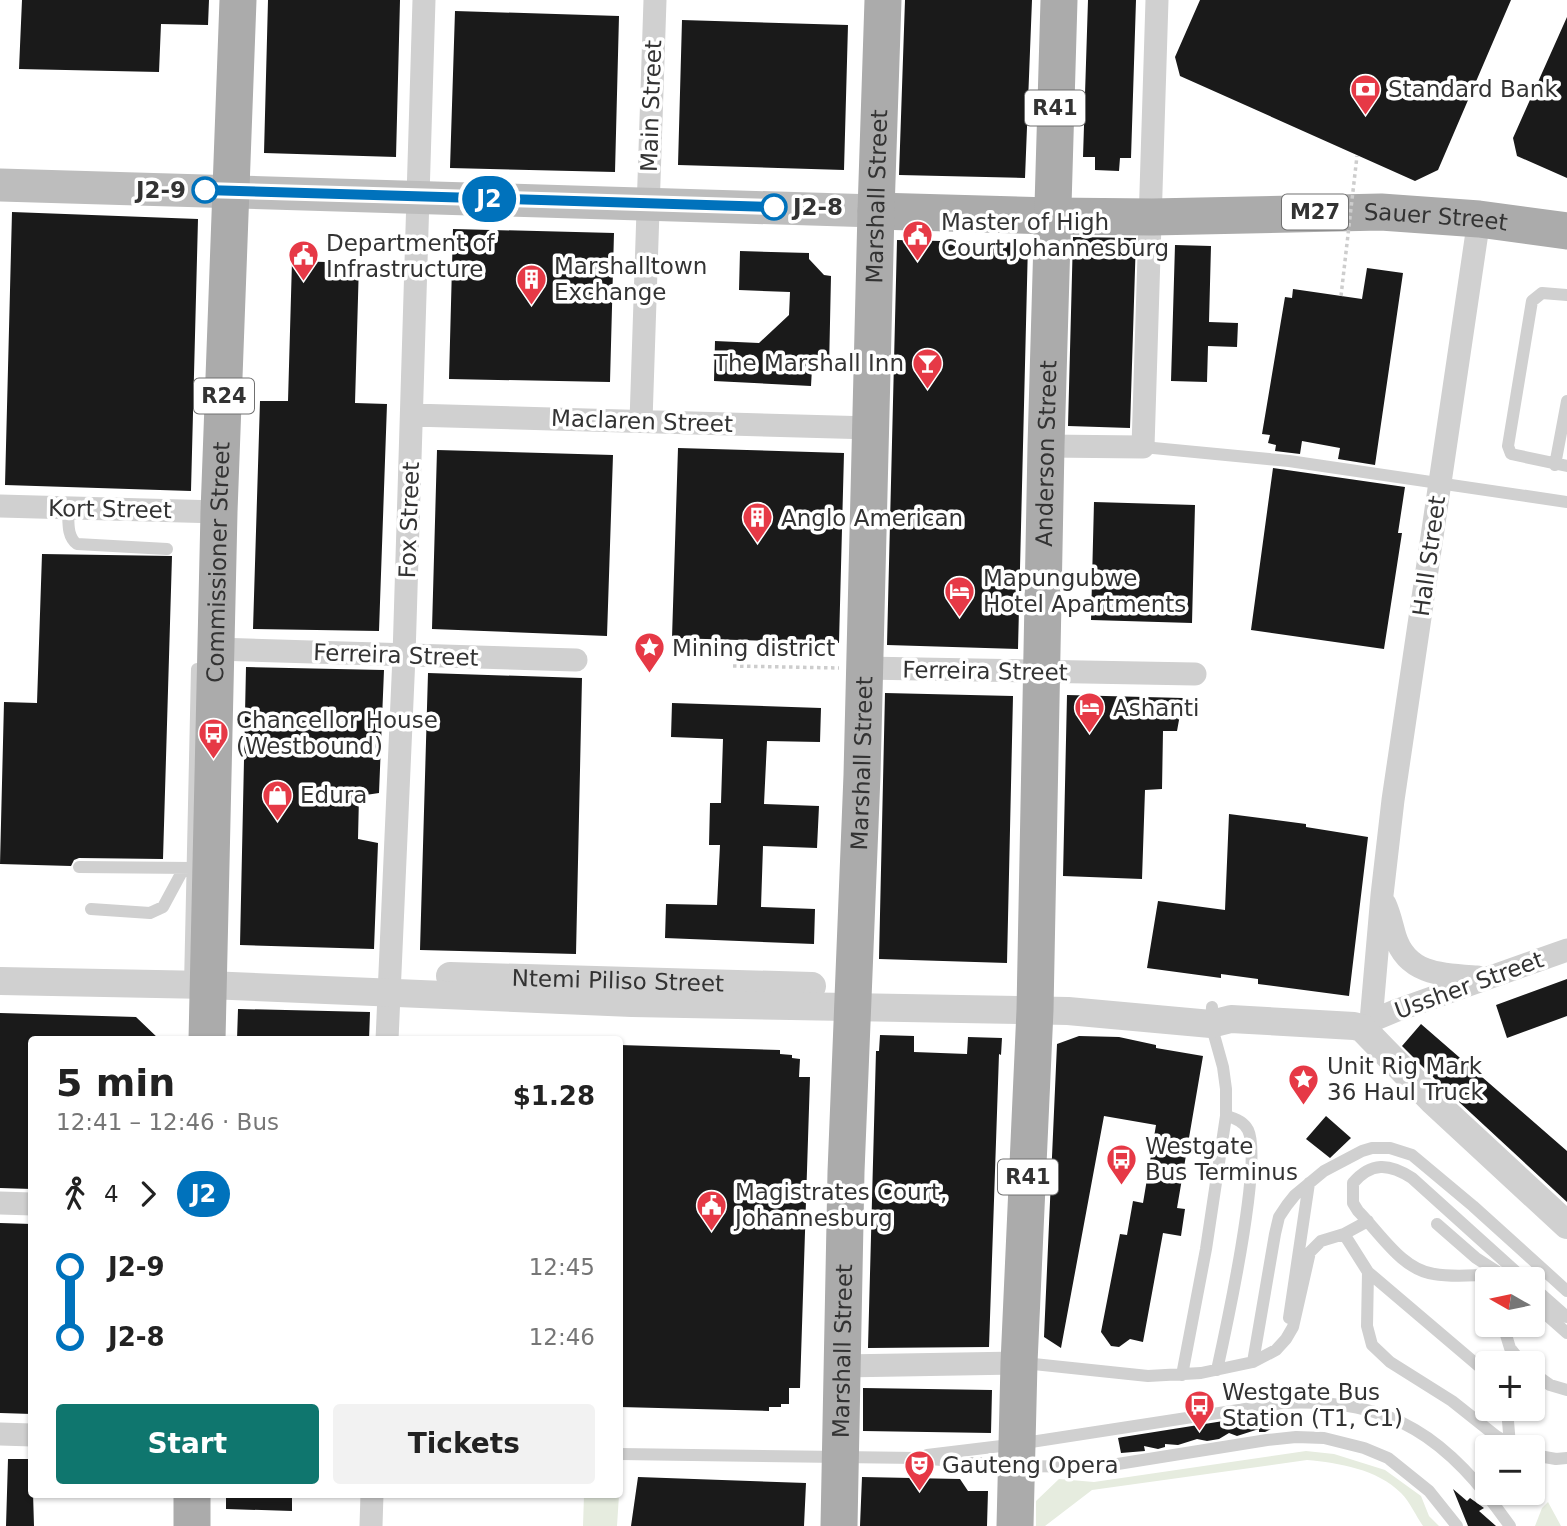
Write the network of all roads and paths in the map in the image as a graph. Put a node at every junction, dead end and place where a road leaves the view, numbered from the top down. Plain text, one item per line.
1 (239, 0) edge
2 (425, 0) edge
3 (655, 0) edge
4 (883, 0) edge
5 (1059, 0) edge
6 (1157, 0) edge
7 (1356, 156) dead end
8 (0, 185) edge
9 (233, 191) junction
10 (418, 196) junction
11 (646, 203) junction
12 (876, 211) junction
13 (1052, 216) junction
14 (1152, 217) junction
15 (1479, 219) junction
16 (1567, 231) edge
17 (1567, 295) edge
18 (1341, 296) dead end
19 (1567, 401) edge
20 (412, 415) junction
21 (641, 421) junction
22 (872, 428) junction
23 (1046, 446) junction
24 (1143, 447) junction
25 (1561, 466) edge
26 (1439, 482) junction
27 (1567, 502) edge
28 (0, 506) edge
29 (68, 508) junction
30 (207, 516) junction
31 (167, 549) dead end
32 (207, 656) junction
33 (404, 656) junction
34 (576, 660) dead end
35 (733, 666) dead end
36 (864, 668) junction
37 (1041, 673) junction
38 (1195, 674) dead end
39 (79, 867) dead end
40 (188, 868) junction
41 (1382, 895) junction
42 (91, 909) dead end
43 (1567, 950) edge
44 (0, 962) edge
45 (199, 977) junction
46 (1487, 977) junction
47 (0, 981) edge
48 (389, 984) junction
49 (854, 996) junction
50 (1035, 1001) junction
51 (1218, 1017) junction
52 (1367, 1025) junction
53 (206, 1036) edge
54 (387, 1036) edge
55 (1226, 1115) junction
56 (1309, 1182) junction
57 (0, 1203) edge
58 (28, 1204) edge
59 (1368, 1221) junction
60 (1437, 1224) dead end
61 (1567, 1224) edge
62 (1344, 1234) junction
63 (1489, 1267) edge
64 (1511, 1267) edge
65 (1368, 1272) junction
66 (1475, 1276) edge
67 (1567, 1291) edge
68 (1545, 1298) edge
69 (1545, 1314) edge
70 (1567, 1317) edge
71 (1567, 1333) edge
72 (1286, 1339) junction
73 (1252, 1362) junction
74 (1019, 1363) junction
75 (1475, 1363) edge
76 (842, 1366) junction
77 (1217, 1370) junction
78 (1182, 1376) junction
79 (1545, 1381) edge
80 (1567, 1390) edge
81 (0, 1434) edge
82 (28, 1435) edge
83 (1494, 1435) edge
84 (0, 1446) edge
85 (28, 1447) edge
86 (623, 1454) edge
87 (1018, 1455) junction
88 (1545, 1457) edge
89 (841, 1458) junction
90 (917, 1458) junction
91 (1567, 1458) edge
92 (192, 1498) edge
93 (372, 1498) edge
94 (192, 1526) edge
95 (371, 1526) edge
96 (839, 1526) edge
97 (1015, 1526) edge
98 (1457, 1526) edge
99 (1510, 1526) edge

1 - 9 main road, Commissioner Street / R24
2 - 10 street, Fox Street
3 - 11 street, Main Street
4 - 12 main road, Marshall Street
5 - 13 main road, Anderson Street / R41
6 - 14 street
7 - 18 path, bridge
8 - 9 main road, M27
9 - 10 main road, M27
9 - 30 main road, Commissioner Street / R24
10 - 11 main road, M27
10 - 20 street, Fox Street
11 - 12 main road, M27
11 - 21 street, Main Street
12 - 13 main road, M27
12 - 22 main road, Marshall Street
13 - 14 main road, Sauer Street / M27
13 - 23 main road, Anderson Street / R41
14 - 15 main road, Sauer Street / M27
14 - 24 street
15 - 16 main road, Sauer Street / M27
15 - 26 street, Hall Street
17 - 25 lane
19 - 25 lane
20 - 21 street, Maclaren Street
20 - 33 street, Fox Street
21 - 22 street, Maclaren Street
22 - 36 main road, Marshall Street
23 - 24 street
23 - 37 main road, Anderson Street / R41
24 - 26 lane
26 - 27 lane
26 - 41 street, Hall Street
28 - 29 street, Kort Street
29 - 30 street, Kort Street
29 - 31 lane
30 - 32 main road, Commissioner Street / R24
32 - 33 street, Ferreira Street
32 - 40 lane
32 - 45 main road, Commissioner Street / R24
33 - 34 street, Ferreira Street
33 - 48 street, Fox Street
35 - 36 path
36 - 37 street, Ferreira Street
36 - 49 main road, Marshall Street
37 - 38 street, Ferreira Street
37 - 50 main road, Anderson Street / R41
39 - 40 lane
40 - 42 lane
40 - 45 lane
41 - 46 street, Hall Street
41 - 52 street, Hall Street
43 - 46 street, Ussher Street
44 - 45 street, Ntemi Piliso Street
45 - 47 street, Ntemi Piliso Street
45 - 48 street, Ntemi Piliso Street
45 - 53 main road, Commissioner Street / R24
46 - 52 street, Ussher Street
48 - 49 street, Ntemi Piliso Street
48 - 54 street, Fox Street
49 - 50 street, Ntemi Piliso Street
49 - 76 main road, Marshall Street
50 - 51 street, Ntemi Piliso Street
50 - 74 main road, R41
51 - 52 street, Ntemi Piliso Street
51 - 55 lane
52 - 61 street
55 - 77 lane
55 - 78 lane
56 - 67 lane
56 - 72 lane
56 - 73 lane
57 - 58 street
59 - 62 lane
59 - 64 lane
59 - 66 lane
60 - 63 lane
62 - 65 lane
62 - 72 lane
65 - 75 lane
65 - 83 lane
68 - 70 lane
69 - 71 lane
72 - 73 lane
73 - 77 lane
74 - 76 street
74 - 78 lane
74 - 87 main road, R41
76 - 89 main road, Marshall Street
77 - 78 lane
79 - 80 lane
81 - 82 street
84 - 85 street
86 - 89 lane
87 - 90 lane
87 - 90 lane
87 - 97 main road, R41
87 - 98 lane
87 - 99 lane
88 - 91 lane
89 - 90 lane
89 - 96 main road, Marshall Street
92 - 94 main road
93 - 95 street

